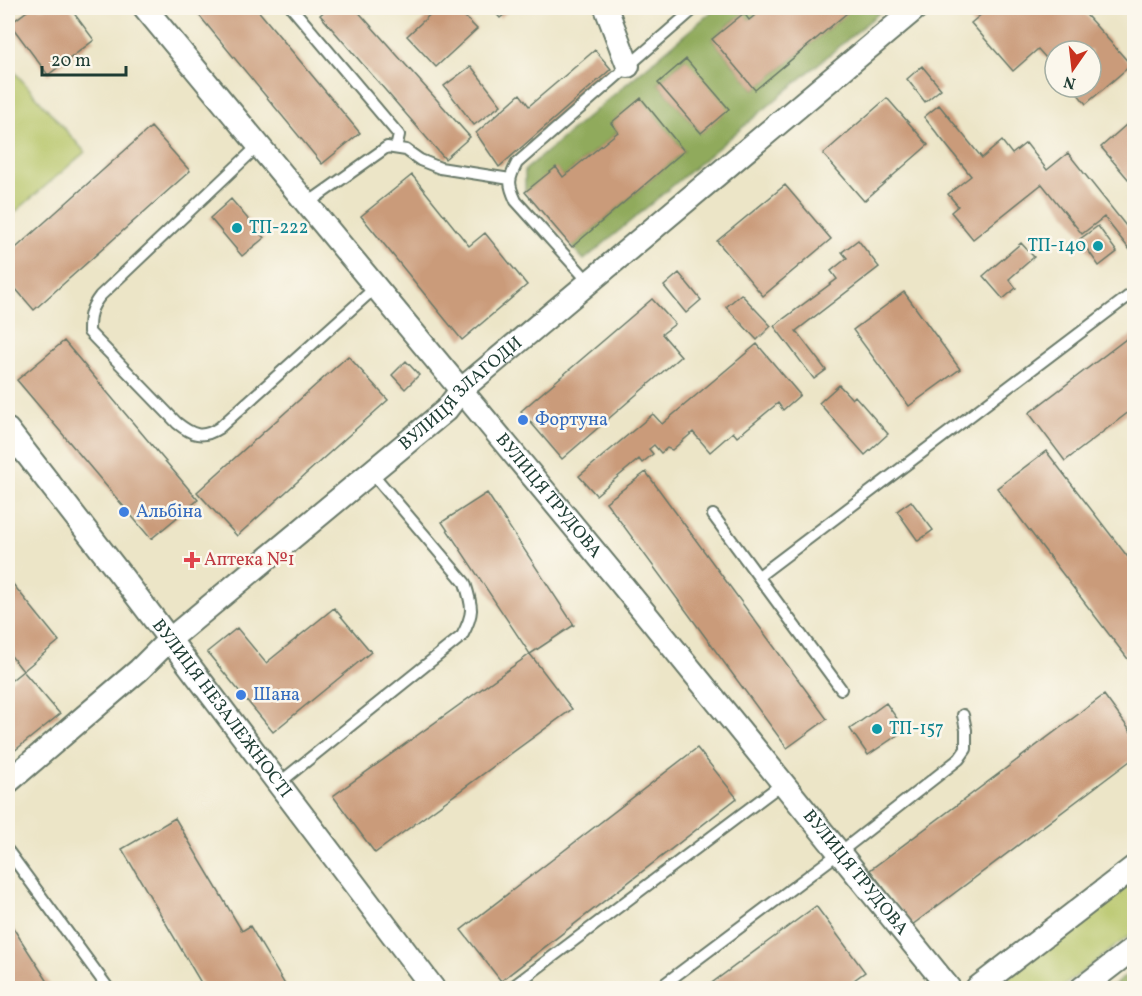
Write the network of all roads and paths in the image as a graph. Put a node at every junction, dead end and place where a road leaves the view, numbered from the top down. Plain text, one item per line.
1 (145, 8) edge
2 (292, 8) edge
3 (606, 8) edge
4 (695, 8) edge
5 (916, 8) edge
6 (628, 66) junction
7 (259, 145) junction
8 (396, 148) junction
9 (510, 179) junction
10 (308, 204) junction
11 (589, 282) junction
12 (377, 287) junction
13 (1134, 292) edge
14 (462, 389) junction
15 (12, 445) edge
16 (371, 472) junction
17 (713, 515) dead end
18 (759, 576) junction
19 (169, 640) junction
20 (841, 689) dead end
21 (963, 715) dead end
22 (8, 782) edge
23 (783, 783) junction
24 (278, 784) junction
25 (8, 851) edge
26 (839, 853) junction
27 (1134, 867) edge
28 (1134, 948) edge
29 (108, 988) edge
30 (433, 988) edge
31 (511, 988) edge
32 (659, 988) edge
33 (949, 988) edge
34 (977, 988) edge
35 (1082, 988) edge

1 - 7 street, ВУЛИЦЯ ТРУДОВА
2 - 8 lane
3 - 6 street
4 - 6 lane
5 - 11 street, ВУЛИЦЯ ЗЛАГОДИ
6 - 9 lane
7 - 10 street, ВУЛИЦЯ ТРУДОВА
7 - 12 lane
8 - 9 lane
8 - 10 lane
9 - 11 lane
10 - 12 street, ВУЛИЦЯ ТРУДОВА
11 - 14 street, ВУЛИЦЯ ЗЛАГОДИ
12 - 14 street, ВУЛИЦЯ ТРУДОВА
13 - 18 lane
14 - 16 street, ВУЛИЦЯ ЗЛАГОДИ
14 - 23 street, ВУЛИЦЯ ТРУДОВА
15 - 19 street, ВУЛИЦЯ НЕЗАЛЕЖНОСТІ
16 - 19 street, ВУЛИЦЯ ЗЛАГОДИ
16 - 24 lane
17 - 18 lane
18 - 20 lane
19 - 22 street, ВУЛИЦЯ ЗЛАГОДИ
19 - 24 street, ВУЛИЦЯ НЕЗАЛЕЖНОСТІ
21 - 26 lane
23 - 26 street, ВУЛИЦЯ ТРУДОВА
23 - 31 lane
24 - 30 street, ВУЛИЦЯ НЕЗАЛЕЖНОСТІ
25 - 29 lane
26 - 32 lane
26 - 33 street, ВУЛИЦЯ ТРУДОВА
27 - 34 street
28 - 35 street

